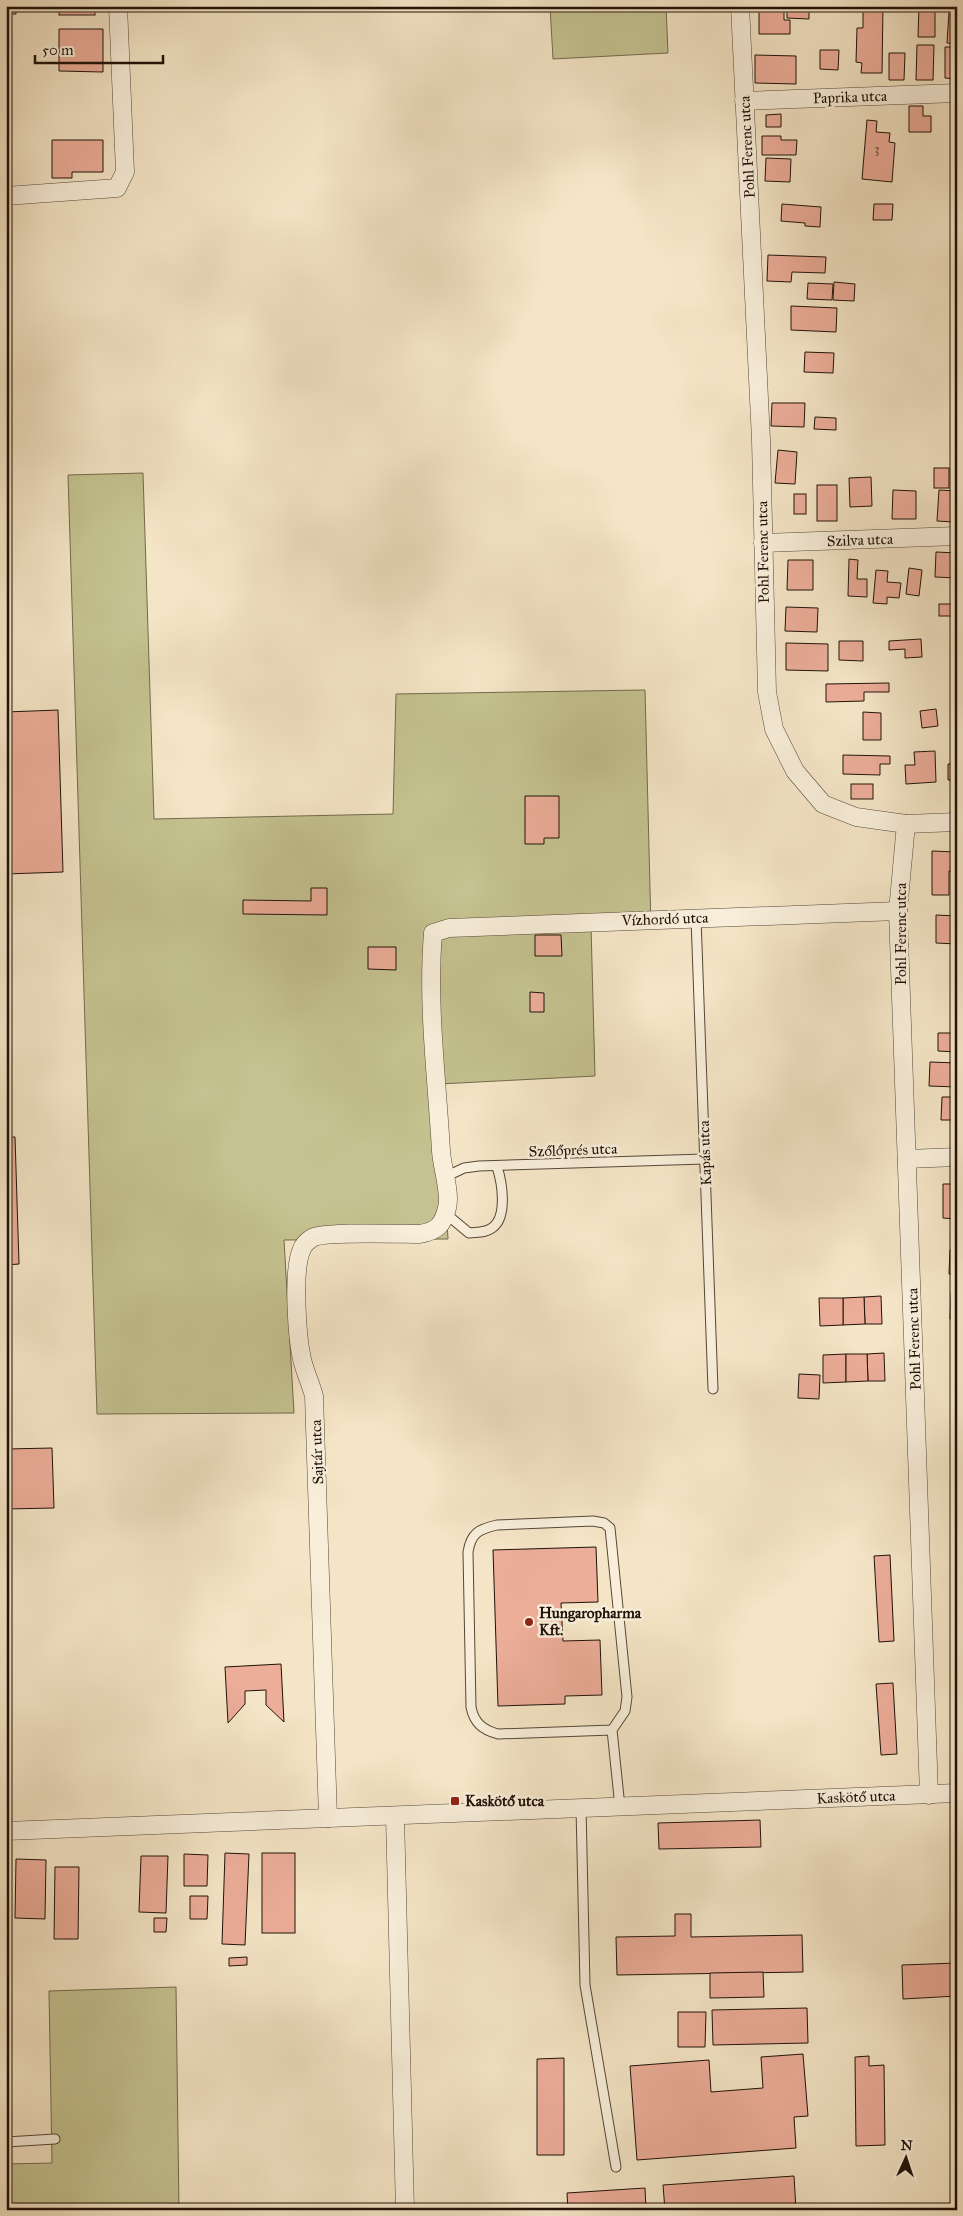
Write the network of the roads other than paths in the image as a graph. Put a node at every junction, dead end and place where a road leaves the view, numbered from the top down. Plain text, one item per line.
1 (118, 6) edge
2 (740, 6) edge
3 (957, 93) edge
4 (744, 101) junction
5 (6, 196) edge
6 (957, 536) edge
7 (763, 543) junction
8 (957, 822) edge
9 (906, 824) junction
10 (898, 911) junction
11 (696, 918) junction
12 (957, 1157) edge
13 (705, 1159) junction
14 (907, 1159) junction
15 (497, 1166) junction
16 (445, 1177) junction
17 (445, 1213) junction
18 (713, 1389) dead end
19 (612, 1730) junction
20 (957, 1793) edge
21 (929, 1795) junction
22 (620, 1807) junction
23 (582, 1808) junction
24 (395, 1816) junction
25 (328, 1818) junction
26 (6, 1831) edge
27 (55, 2139) dead end
28 (6, 2142) edge
29 (616, 2167) dead end
30 (405, 2210) edge

1 - 5 street
2 - 4 street, Pohl Ferenc utca
3 - 4 street, Paprika utca
4 - 7 street, Pohl Ferenc utca
6 - 7 street, Szilva utca
7 - 9 street, Pohl Ferenc utca
8 - 9 street
9 - 10 street, Pohl Ferenc utca
10 - 11 street, Vízhordó utca
10 - 14 street, Pohl Ferenc utca
11 - 13 lane, Kapás utca
11 - 16 street, Vízhordó utca
12 - 14 street
13 - 15 lane, Szőlőprés utca
13 - 18 lane, Kapás utca
14 - 21 street, Pohl Ferenc utca
15 - 16 lane, Szőlőprés utca
15 - 17 lane
16 - 17 street
17 - 25 street, Sajtár utca
19 - 19 lane
19 - 22 lane
20 - 21 street, Kaskötő utca
21 - 22 street, Kaskötő utca
22 - 23 street, Kaskötő utca
23 - 24 street, Kaskötő utca
23 - 29 lane
24 - 25 street, Kaskötő utca
24 - 30 street
25 - 26 street, Kaskötő utca
27 - 28 lane

